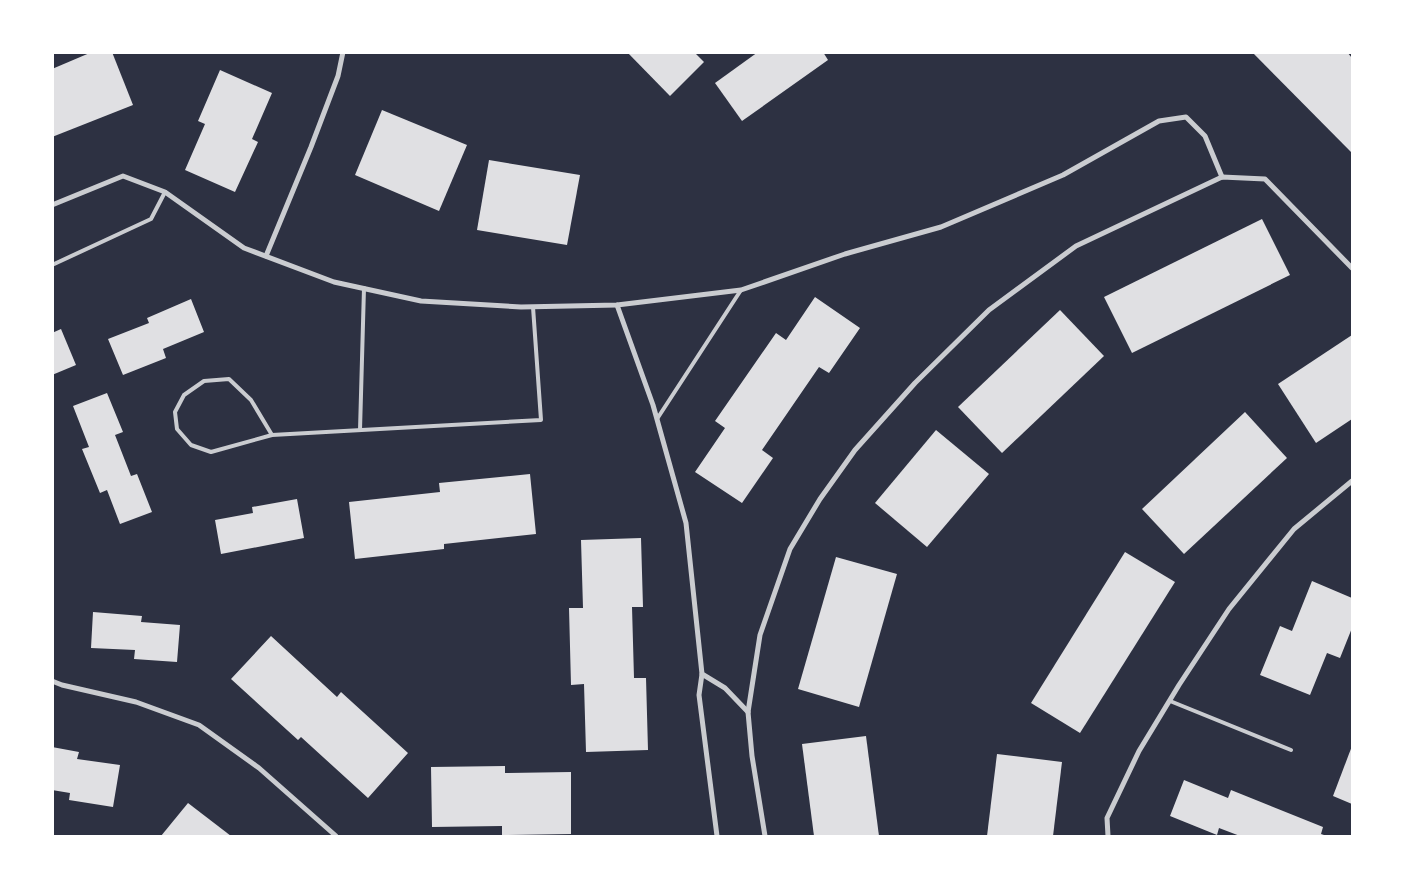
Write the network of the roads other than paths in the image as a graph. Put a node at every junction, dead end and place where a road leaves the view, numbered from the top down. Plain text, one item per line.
1 (343, 52) edge
2 (1222, 177) junction
3 (165, 192) junction
4 (52, 205) edge
5 (266, 256) junction
6 (52, 265) edge
7 (1352, 268) edge
8 (364, 288) junction
9 (741, 290) junction
10 (616, 305) junction
11 (533, 307) junction
12 (657, 419) junction
13 (360, 430) junction
14 (272, 434) junction
15 (1352, 481) edge
16 (702, 674) junction
17 (52, 681) edge
18 (1170, 700) junction
19 (748, 712) junction
20 (1291, 750) dead end
21 (336, 836) edge
22 (717, 836) edge
23 (765, 836) edge
24 (1108, 836) edge

1 - 5 street
2 - 7 street
2 - 9 street
2 - 19 street
3 - 4 street
3 - 5 street
3 - 6 lane
5 - 8 street
8 - 11 street
8 - 13 lane
9 - 10 street
9 - 12 lane
10 - 11 street
10 - 12 street
11 - 13 lane
12 - 16 street
13 - 14 lane
14 - 14 lane
15 - 18 street
16 - 19 street
16 - 22 street
17 - 21 street
18 - 20 lane
18 - 24 street
19 - 23 street

